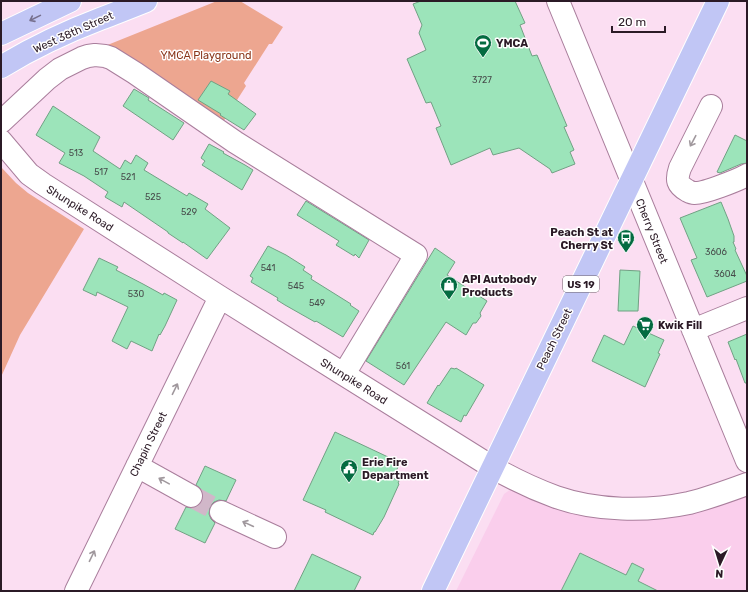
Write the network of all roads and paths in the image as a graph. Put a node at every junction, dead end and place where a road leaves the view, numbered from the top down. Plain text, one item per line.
1 (70, 1) edge
2 (146, 1) edge
3 (558, 1) edge
4 (718, 1) edge
5 (1, 34) edge
6 (1, 67) edge
7 (711, 106) dead end
8 (1, 122) edge
9 (1, 141) edge
10 (747, 175) edge
11 (631, 180) junction
12 (220, 297) junction
13 (747, 308) edge
14 (693, 330) junction
15 (344, 374) junction
16 (747, 461) edge
17 (137, 466) junction
18 (492, 467) junction
19 (747, 484) edge
20 (191, 496) tunnel mouth
21 (221, 512) tunnel mouth
22 (274, 537) dead end
23 (76, 591) edge
24 (433, 591) edge

1 -> 5 main road
2 - 6 main road, West 38th Street
3 - 11 street, Cherry Street
4 - 11 main road, Peach Street / US 19
7 -> 10 street
8 - 15 street
9 - 12 street, Shunpike Road
11 - 14 street, Cherry Street
11 - 18 main road, Peach Street / US 19
12 - 15 street, Shunpike Road
17 -> 12 street, Chapin Street
13 - 14 street
14 - 16 street, Cherry Street
15 - 18 street, Shunpike Road
20 -> 17 street
23 -> 17 street, Chapin Street
18 - 19 street, Shunpike Road
18 - 24 main road, Peach Street / US 19
22 -> 21 street

